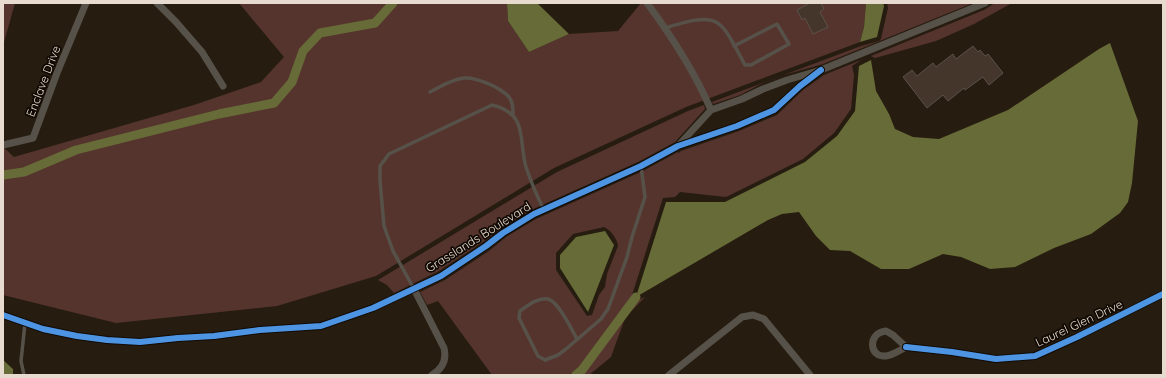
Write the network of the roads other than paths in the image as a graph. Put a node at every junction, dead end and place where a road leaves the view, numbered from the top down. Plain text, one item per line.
1 (86, 3) edge
2 (157, 3) edge
3 (647, 3) edge
4 (985, 3) edge
5 (665, 28) junction
6 (734, 46) junction
7 (821, 70) junction
8 (223, 86) dead end
9 (430, 92) dead end
10 (710, 110) junction
11 (513, 114) junction
12 (3, 145) edge
13 (678, 146) junction
14 (641, 166) junction
15 (544, 210) junction
16 (414, 289) junction
17 (1163, 294) edge
18 (3, 315) edge
19 (26, 323) junction
20 (577, 339) junction
21 (906, 347) junction
22 (24, 375) edge
23 (432, 375) edge
24 (669, 375) edge
25 (810, 375) edge

1 - 12 street, Enclave Drive
2 - 8 street
3 - 5 street
4 - 7 street, Grasslands Boulevard
5 - 6 lane
5 - 10 street
6 - 6 lane
7 - 10 street, Grasslands Boulevard
7 - 13 street, Grasslands Boulevard
9 - 11 lane
10 - 13 street, Grasslands Boulevard
11 - 15 lane
11 - 16 lane
13 - 14 street, Grasslands Boulevard
14 - 15 street, Grasslands Boulevard
14 - 20 lane
15 - 16 street, Grasslands Boulevard
16 - 19 street, Grasslands Boulevard
16 - 23 street
17 - 21 street, Laurel Glen Drive
18 - 19 street, Grasslands Boulevard
19 - 22 lane
20 - 20 lane
21 - 21 street
24 - 25 street

